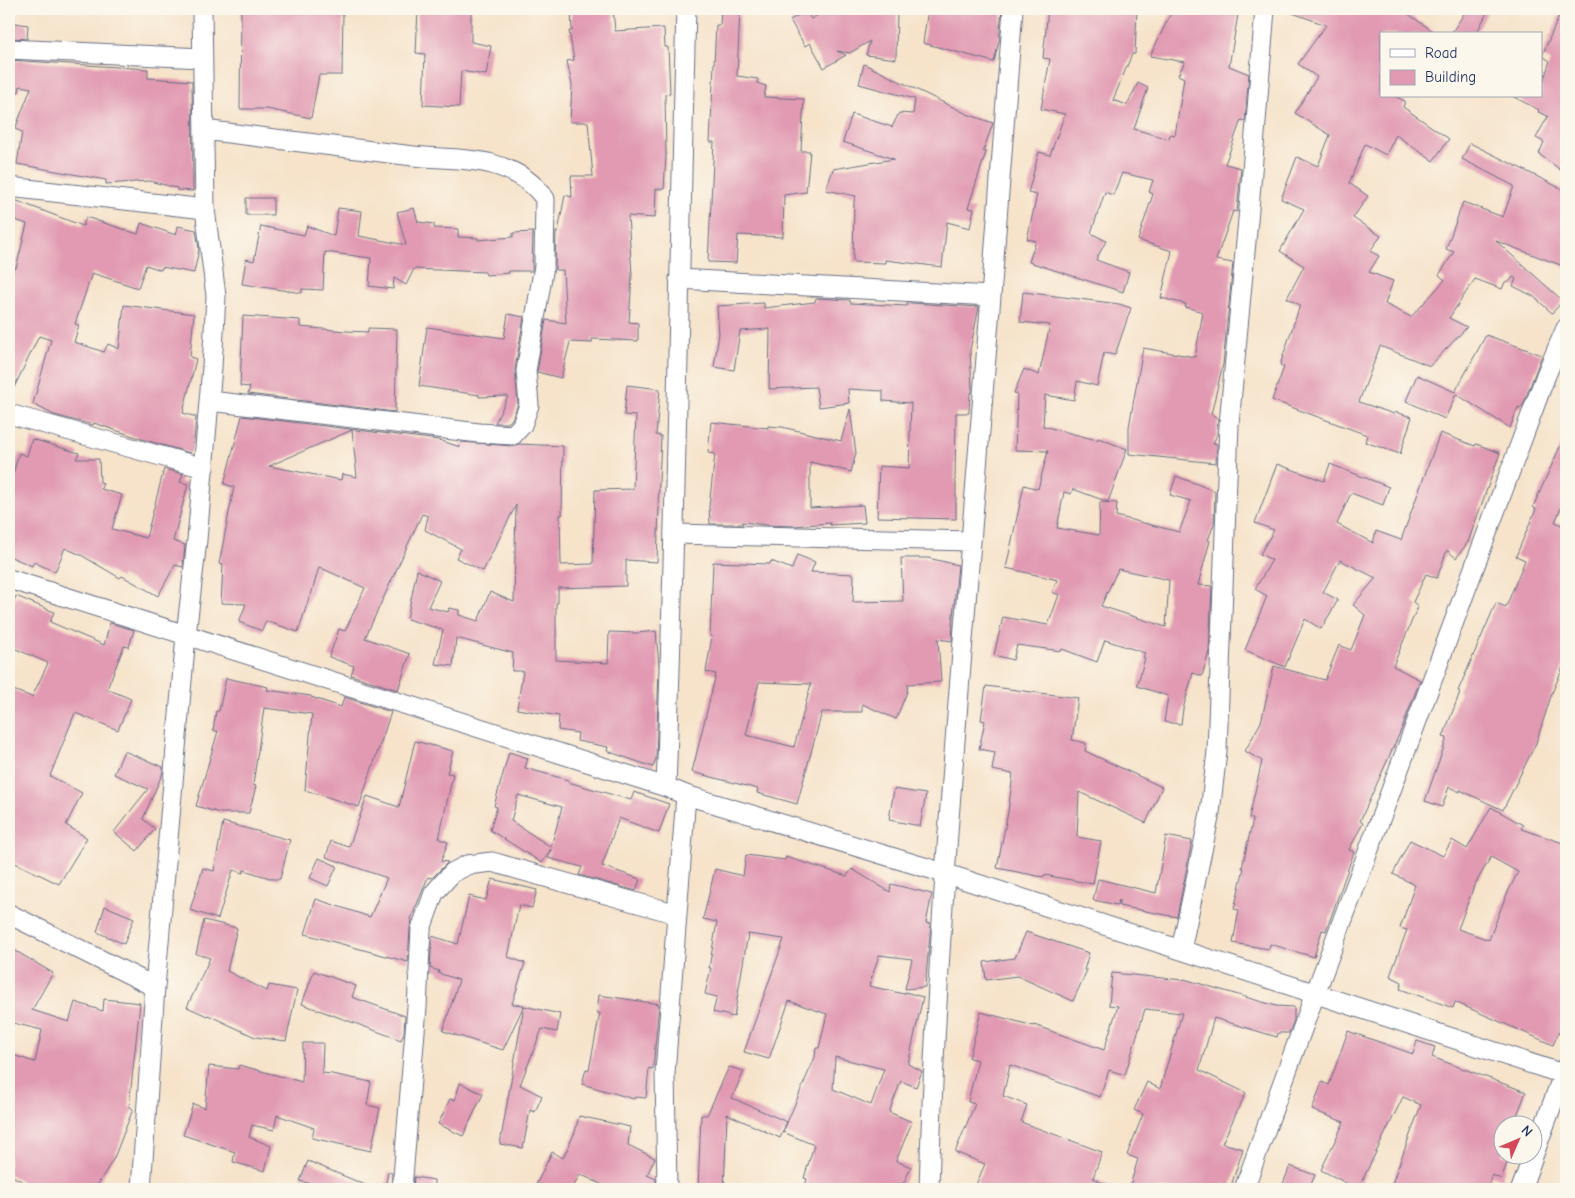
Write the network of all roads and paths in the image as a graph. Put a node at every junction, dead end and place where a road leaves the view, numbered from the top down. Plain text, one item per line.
1 (202, 9) edge
2 (686, 9) edge
3 (1013, 9) edge
4 (1265, 9) edge
5 (9, 49) edge
6 (202, 58) junction
7 (204, 130) junction
8 (9, 187) edge
9 (205, 209) junction
10 (679, 279) junction
11 (991, 296) junction
12 (1566, 328) edge
13 (210, 400) junction
14 (9, 414) edge
15 (204, 468) junction
16 (674, 534) junction
17 (971, 541) junction
18 (9, 579) edge
19 (186, 636) junction
20 (666, 787) junction
21 (686, 795) junction
22 (944, 872) junction
23 (9, 914) edge
24 (677, 914) junction
25 (1181, 950) junction
26 (156, 986) junction
27 (1315, 994) junction
28 (1565, 1072) edge
29 (141, 1189) edge
30 (402, 1189) edge
31 (668, 1189) edge
32 (929, 1189) edge
33 (1244, 1189) edge
34 (1521, 1189) edge

1 - 6 street
2 - 10 street
3 - 11 street
4 - 25 street
5 - 6 street
6 - 7 street
7 - 9 street
7 - 13 street
8 - 9 street
9 - 13 street
10 - 11 street
10 - 16 street
11 - 17 street
12 - 27 street
13 - 15 street
14 - 15 street
15 - 19 street
16 - 17 street
16 - 20 street
17 - 22 street
18 - 19 street
19 - 20 street
19 - 26 street
20 - 21 street
21 - 22 street
21 - 24 street
22 - 25 street
22 - 32 street
23 - 26 street
24 - 30 street
24 - 31 street
25 - 27 street
26 - 29 street
27 - 28 street
27 - 33 street
28 - 34 street

